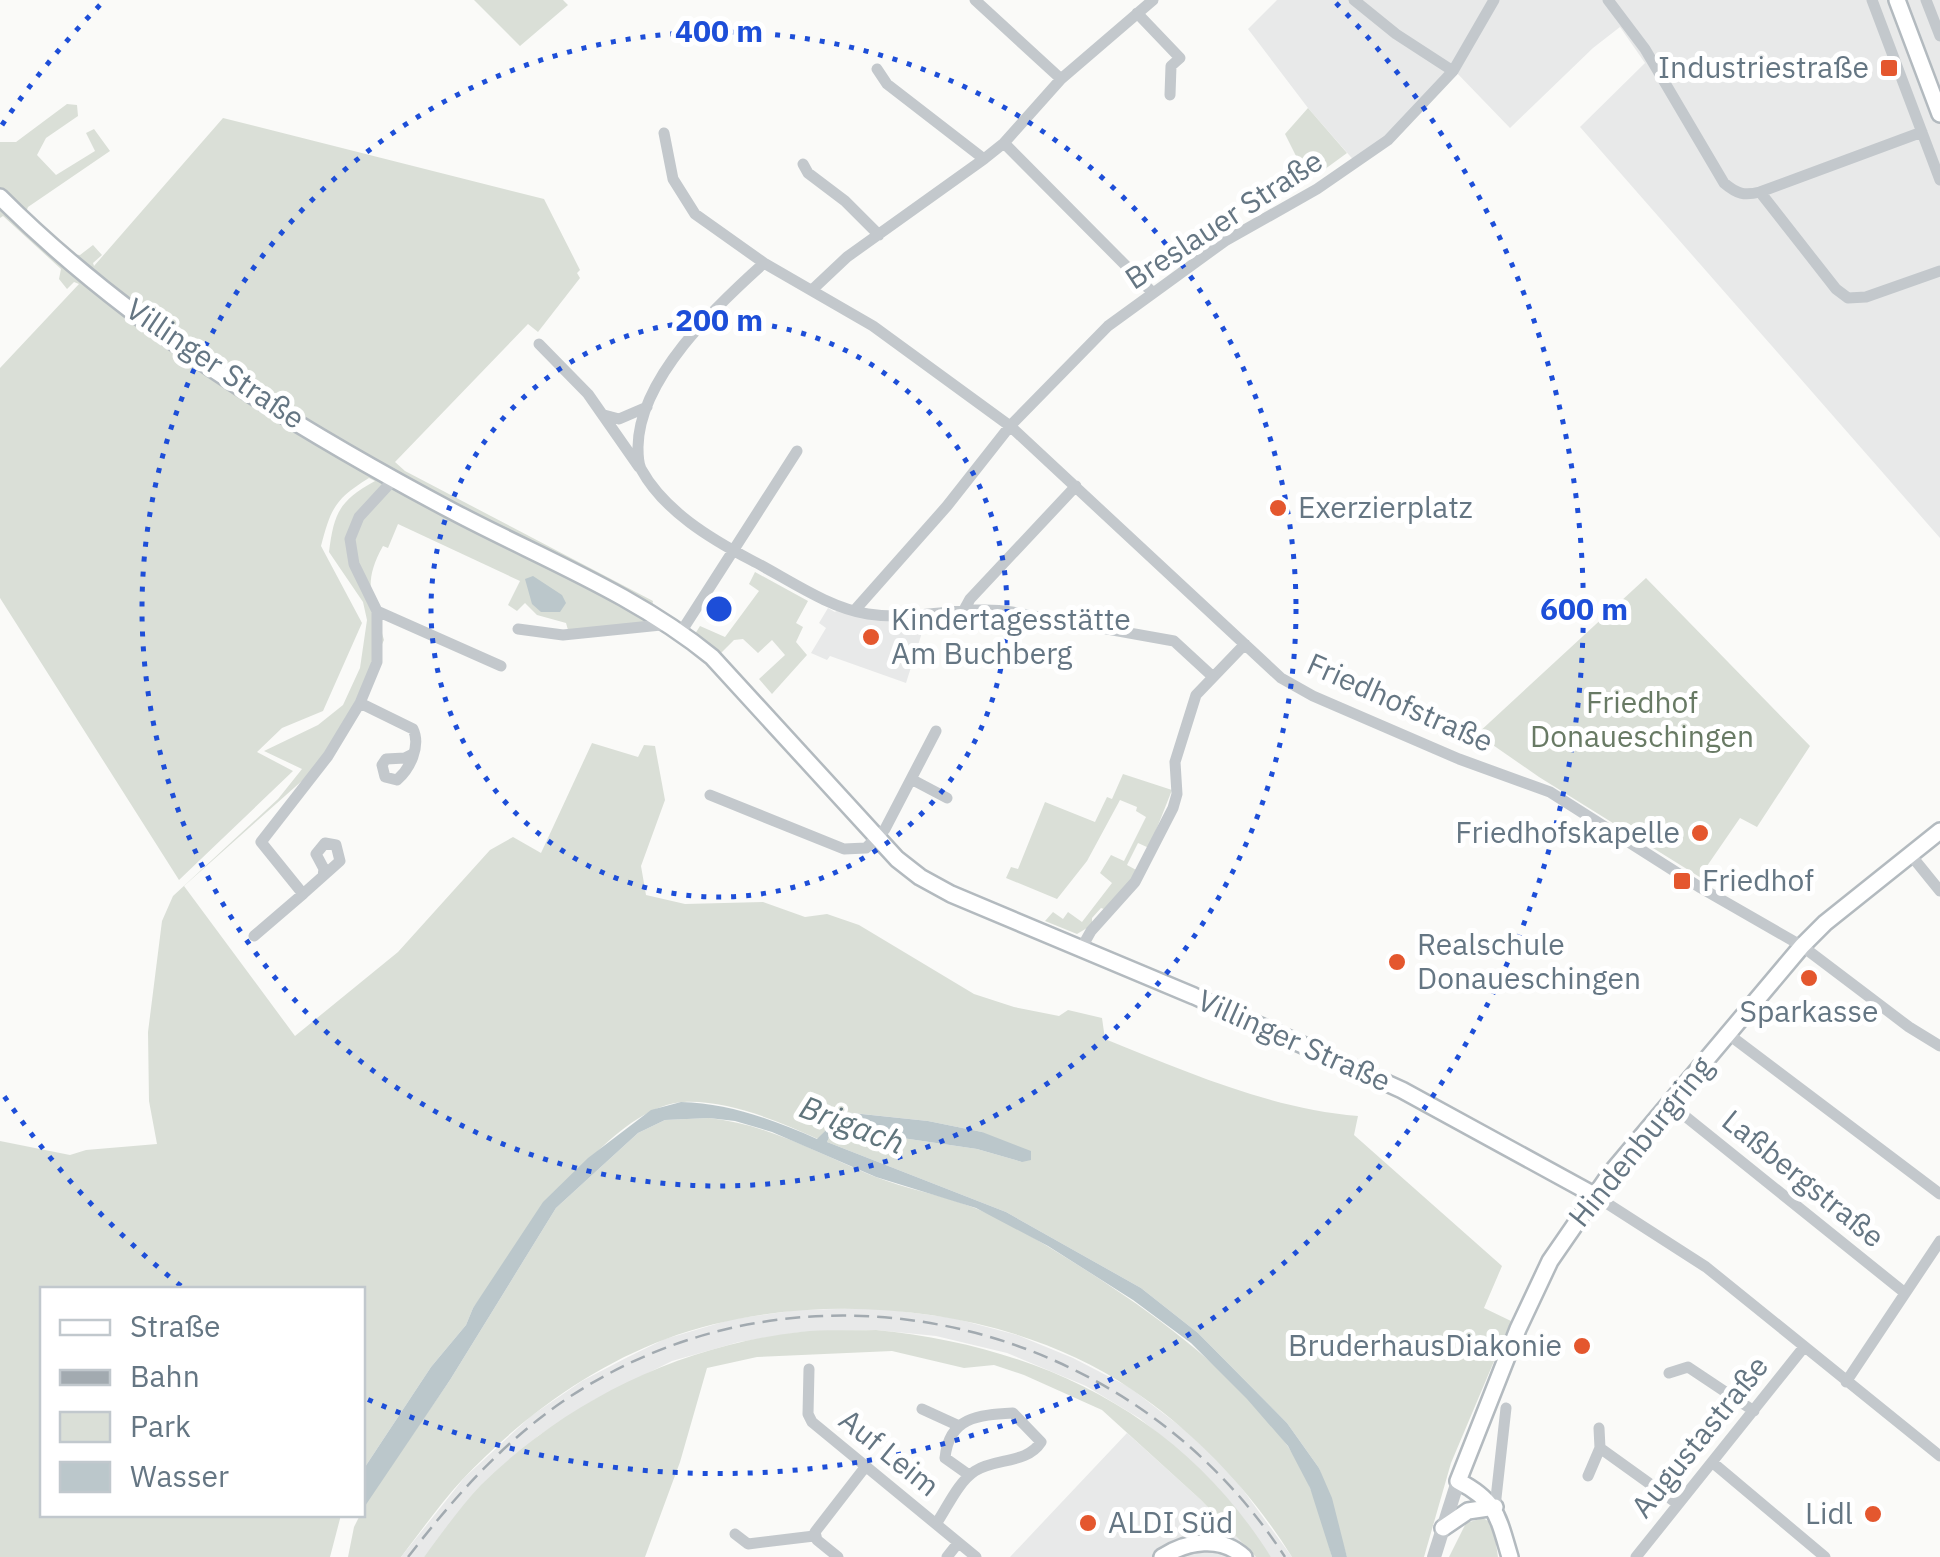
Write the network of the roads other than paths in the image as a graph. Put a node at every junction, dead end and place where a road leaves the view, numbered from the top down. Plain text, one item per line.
1 (975, 0) edge
2 (1354, 0) edge
3 (1494, 0) edge
4 (1608, 0) edge
5 (1872, 0) edge
6 (1897, 0) edge
7 (1926, 0) edge
8 (1144, 4) edge
9 (1939, 28) edge
10 (1913, 39) junction
11 (877, 69) dead end
12 (1453, 71) junction
13 (1061, 79) junction
14 (1170, 94) dead end
15 (1940, 114) edge
16 (1922, 132) junction
17 (664, 133) dead end
18 (1004, 143) junction
19 (984, 159) junction
20 (803, 164) dead end
21 (1940, 180) edge
22 (1760, 192) junction
23 (0, 197) edge
24 (879, 235) junction
25 (764, 263) junction
26 (1940, 270) edge
27 (812, 290) junction
28 (1153, 294) junction
29 (539, 344) dead end
30 (647, 407) junction
31 (602, 414) junction
32 (1010, 426) junction
33 (797, 451) dead end
34 (639, 467) junction
35 (394, 478) junction
36 (1076, 486) junction
37 (732, 550) junction
38 (377, 610) junction
39 (964, 610) junction
40 (854, 611) junction
41 (664, 621) junction
42 (518, 629) dead end
43 (681, 632) junction
44 (1245, 644) junction
45 (501, 666) dead end
46 (1212, 676) junction
47 (360, 703) junction
48 (936, 731) dead end
49 (413, 754) dead end
50 (911, 779) junction
51 (710, 795) dead end
52 (947, 798) dead end
53 (1940, 830) edge
54 (878, 839) junction
55 (1910, 854) junction
56 (323, 876) dead end
57 (1940, 891) edge
58 (303, 894) junction
59 (254, 936) dead end
60 (1802, 946) junction
61 (1082, 948) junction
62 (1728, 1034) junction
63 (1939, 1043) edge
64 (1670, 1104) junction
65 (1940, 1194) edge
66 (1594, 1195) junction
67 (1940, 1242) edge
68 (1905, 1294) junction
69 (1804, 1347) junction
70 (809, 1369) dead end
71 (1669, 1372) dead end
72 (1846, 1382) junction
73 (1506, 1408) dead end
74 (922, 1409) dead end
75 (1754, 1411) junction
76 (958, 1425) junction
77 (1598, 1428) dead end
78 (1600, 1448) junction
79 (1940, 1456) edge
80 (1712, 1462) junction
81 (866, 1466) junction
82 (969, 1475) junction
83 (1588, 1476) dead end
84 (1458, 1480) junction
85 (1678, 1504) junction
86 (1495, 1508) junction
87 (936, 1524) junction
88 (1444, 1528) junction
89 (735, 1534) dead end
90 (814, 1536) junction
91 (958, 1543) junction
92 (838, 1557) edge
93 (948, 1557) edge
94 (976, 1557) edge
95 (1162, 1557) edge
96 (1244, 1557) edge
97 (1434, 1557) edge
98 (1510, 1557) edge
99 (1636, 1557) edge
100 (1824, 1557) edge

1 - 13 street
2 - 12 street
3 - 12 street, Breslauer Straße
4 - 22 street
5 - 16 street
6 - 10 main road
7 - 9 street
8 - 13 street
8 - 14 street
9 - 10 street
10 - 15 main road
11 - 19 street
12 - 28 street, Breslauer Straße
13 - 18 street
16 - 21 street
16 - 22 street
17 - 25 street, Friedhofstraße
18 - 19 street
18 - 28 street
19 - 24 street
20 - 24 street
22 - 26 street
23 - 35 main road, Villinger Straße
24 - 27 street
25 - 27 street, Friedhofstraße
25 - 30 street
27 - 32 street, Friedhofstraße
28 - 32 street, Breslauer Straße
29 - 31 street
30 - 31 street
30 - 34 street
31 - 34 street
32 - 36 street, Friedhofstraße
32 - 40 street, Breslauer Straße
33 - 37 street
34 - 37 street
35 - 38 street
35 - 41 main road, Villinger Straße
36 - 39 street
36 - 44 street, Friedhofstraße
37 - 40 street
37 - 43 street
38 - 45 street
38 - 47 street
39 - 40 street
39 - 46 street
41 - 42 street
41 - 43 main road, Villinger Straße
43 - 54 main road, Villinger Straße
44 - 46 street
44 - 60 street, Friedhofstraße
46 - 61 street
47 - 49 street
47 - 58 street
48 - 50 street
50 - 52 street
50 - 54 street
51 - 54 street
53 - 55 main road, Hindenburgring
54 - 61 main road, Villinger Straße
55 - 57 street
55 - 60 main road, Hindenburgring
56 - 58 street
58 - 59 street
60 - 62 main road, Hindenburgring
60 - 63 street, Friedhofstraße
61 - 66 main road, Villinger Straße
62 - 64 main road, Hindenburgring
62 - 65 street
64 - 66 main road, Hindenburgring
64 - 68 street, Laßbergstraße
66 - 69 street, Villinger Straße
66 - 84 main road, Hindenburgring
67 - 68 street
68 - 72 street
69 - 72 street, Villinger Straße
69 - 75 street, Augustastraße
70 - 81 street, Auf Leim
71 - 75 street
72 - 79 street, Villinger Straße
73 - 86 street
74 - 76 street
75 - 80 street, Augustastraße
76 - 82 street
76 - 82 street
77 - 78 street
78 - 83 street
78 - 85 street
80 - 85 street, Augustastraße
80 - 100 street
81 - 87 street, Auf Leim
81 - 90 street
82 - 87 street
84 - 86 main road
84 - 88 street
85 - 99 street, Augustastraße
86 - 88 main road
86 - 98 main road
87 - 91 street, Auf Leim
88 - 97 street
89 - 90 street
90 - 92 street
91 - 93 street
91 - 94 street, Auf Leim
95 - 96 main road

